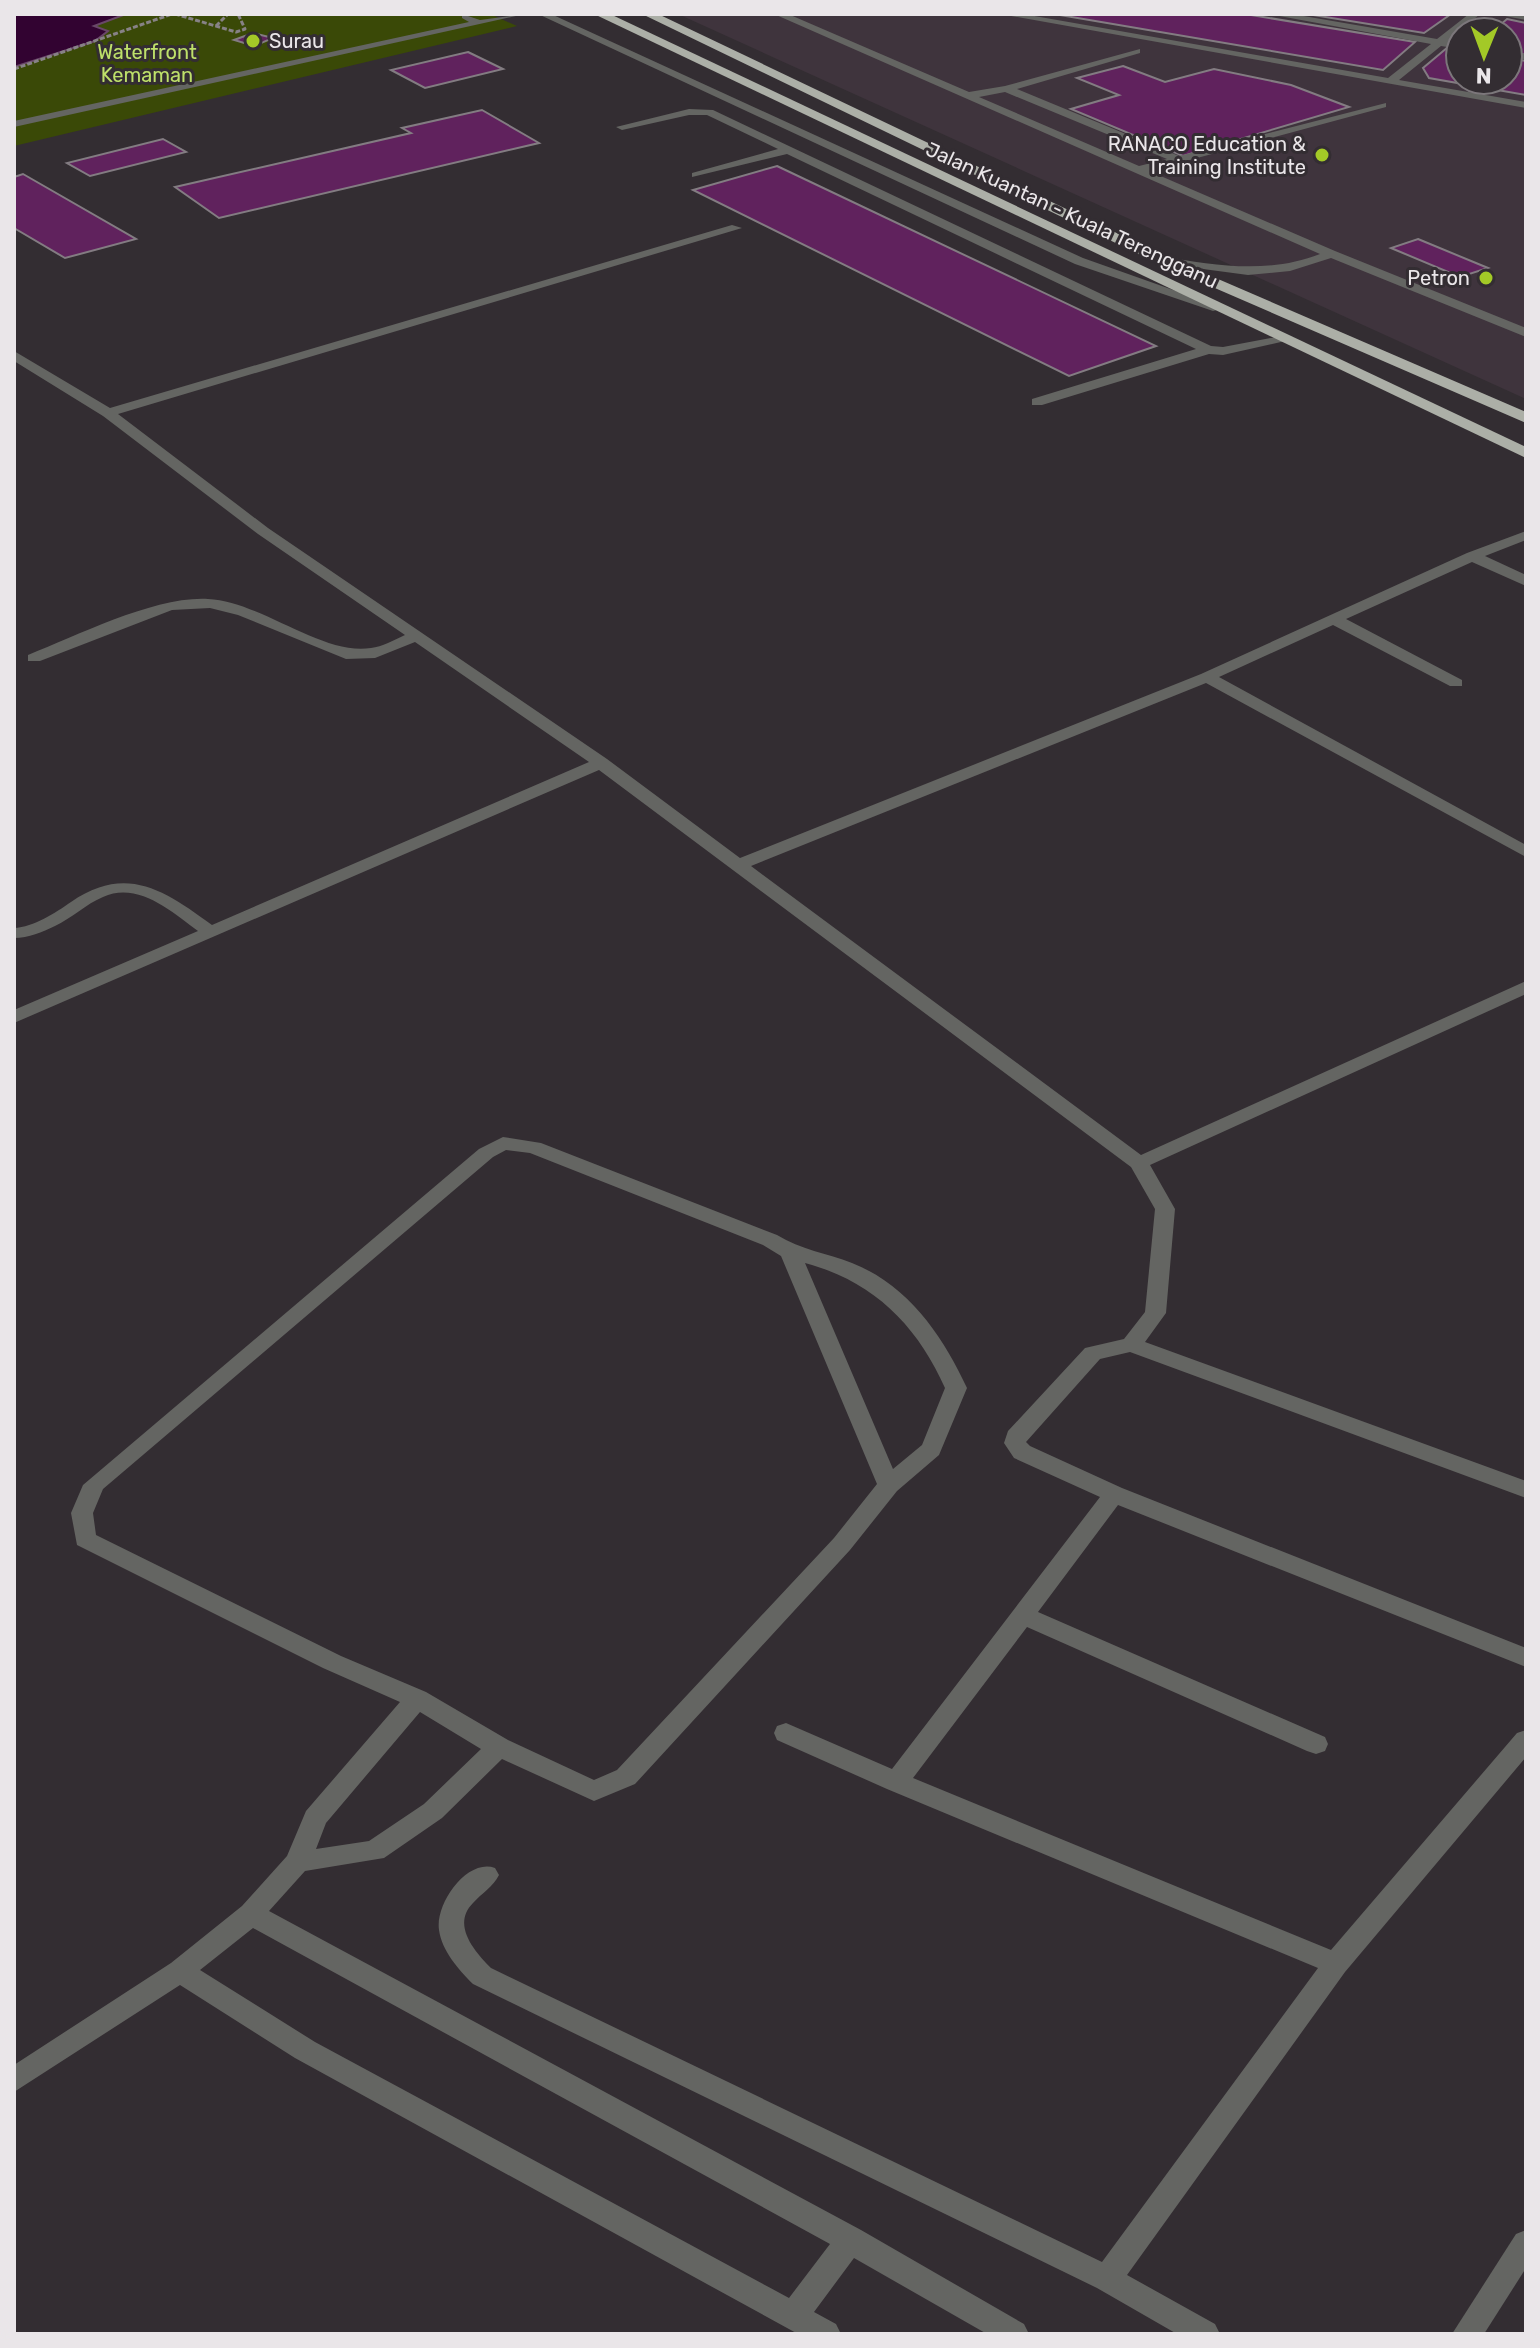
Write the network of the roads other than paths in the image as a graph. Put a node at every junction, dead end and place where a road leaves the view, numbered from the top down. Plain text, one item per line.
1 (461, 14) edge
2 (520, 14) edge
3 (543, 14) edge
4 (600, 14) edge
5 (779, 14) edge
6 (1005, 14) edge
7 (1274, 14) edge
8 (1475, 14) edge
9 (1509, 14) edge
10 (649, 15) edge
11 (1526, 17) edge
12 (478, 23) junction
13 (1439, 42) junction
14 (1444, 43) edge
15 (1136, 51) dead end
16 (1391, 81) junction
17 (1006, 89) junction
18 (967, 96) junction
19 (1382, 105) dead end
20 (1526, 105) edge
21 (14, 124) edge
22 (622, 127) dead end
23 (788, 150) junction
24 (1179, 160) junction
25 (1139, 170) junction
26 (696, 175) dead end
27 (736, 228) dead end
28 (1331, 254) junction
29 (1162, 260) junction
30 (1233, 313) junction
31 (1526, 333) edge
32 (1287, 339) junction
33 (1208, 350) junction
34 (14, 355) edge
35 (1037, 402) dead end
36 (108, 413) junction
37 (1526, 418) edge
38 (1526, 453) edge
39 (1526, 535) edge
40 (1472, 556) junction
41 (1526, 581) edge
42 (1333, 619) junction
43 (417, 636) junction
44 (34, 658) dead end
45 (1207, 677) junction
46 (1456, 683) dead end
47 (601, 763) junction
48 (1526, 852) edge
49 (738, 865) junction
50 (209, 931) junction
51 (14, 933) edge
52 (1526, 987) edge
53 (14, 1017) edge
54 (1139, 1163) junction
55 (790, 1252) junction
56 (1131, 1345) junction
57 (889, 1485) junction
58 (1526, 1490) edge
59 (1114, 1494) junction
60 (1021, 1614) junction
61 (1526, 1658) edge
62 (417, 1699) junction
63 (786, 1733) dead end
64 (1526, 1740) edge
65 (1316, 1744) dead end
66 (499, 1747) junction
67 (896, 1782) junction
68 (298, 1862) junction
69 (486, 1875) dead end
70 (251, 1914) junction
71 (1336, 1964) junction
72 (180, 1971) junction
73 (14, 2080) edge
74 (851, 2239) junction
75 (1526, 2243) edge
76 (1107, 2279) junction
77 (793, 2316) junction
78 (826, 2334) edge
79 (1014, 2334) edge
80 (1205, 2334) edge
81 (1467, 2334) edge

1 - 12 street
2 - 12 street
3 - 30 street
4 - 30 highway, Jalan Kuantan - Kuala Terengganu
5 - 18 street
6 - 16 street
7 - 13 street
8 - 13 street
9 - 11 street
10 - 29 highway, Jalan Kuantan - Kuala Terengganu
12 - 21 street
13 - 14 street
13 - 16 street
15 - 17 street
16 - 20 street
17 - 18 street
17 - 24 street
18 - 25 street
19 - 24 street
22 - 23 street
23 - 26 street
23 - 33 street
24 - 25 street
25 - 28 street
27 - 36 street
28 - 29 street
28 - 31 street
29 - 37 highway, Jalan Kuantan - Kuala Terengganu
30 - 32 highway, Jalan Kuantan - Kuala Terengganu
32 - 33 street
32 - 38 highway, Jalan Kuantan - Kuala Terengganu
33 - 35 street
34 - 36 street
36 - 43 street
39 - 40 street
40 - 41 street
40 - 42 street
42 - 45 street
42 - 46 street
43 - 44 street
43 - 47 street
45 - 48 street
45 - 49 street
47 - 49 street
47 - 50 street
49 - 54 street
50 - 51 street
50 - 53 street
52 - 54 street
54 - 56 street
55 - 57 street
55 - 57 street
55 - 62 street
56 - 58 street
56 - 59 street
57 - 66 street
59 - 60 street
59 - 61 street
60 - 65 street
60 - 67 street
62 - 66 street
62 - 68 street
63 - 67 street
64 - 71 street
66 - 68 street
67 - 71 street
68 - 70 street
69 - 76 street
70 - 72 street
70 - 74 street
71 - 76 street
72 - 73 street
72 - 77 street
74 - 77 street
74 - 79 street
75 - 81 street
76 - 80 street
77 - 78 street

